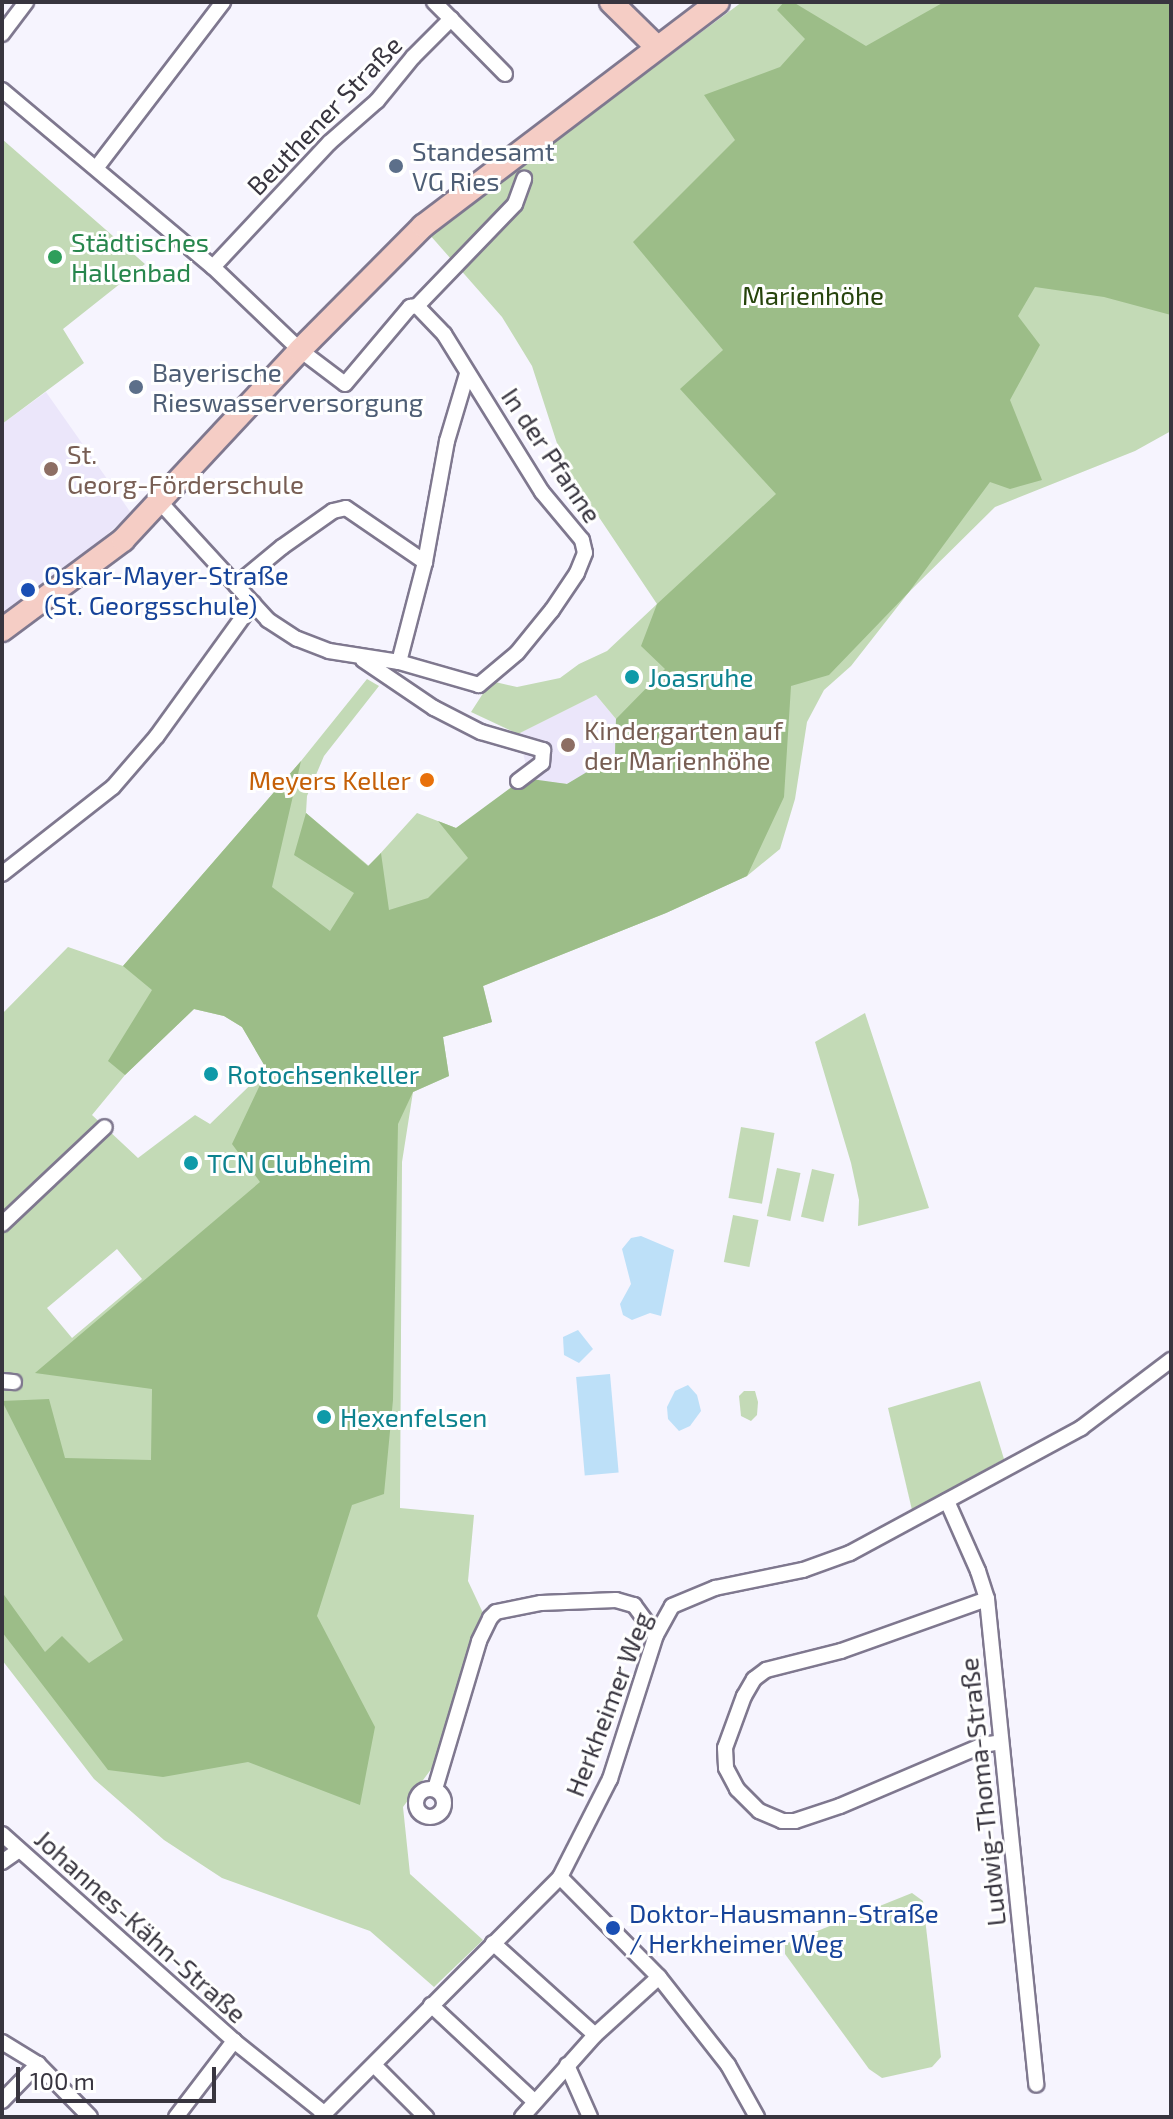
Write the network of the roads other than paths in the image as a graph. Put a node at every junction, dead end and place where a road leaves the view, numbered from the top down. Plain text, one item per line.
1 (26, 2) edge
2 (223, 2) edge
3 (434, 2) edge
4 (611, 2) edge
5 (718, 2) edge
6 (451, 19) junction
7 (2, 34) edge
8 (656, 46) junction
9 (505, 74) dead end
10 (2, 90) edge
11 (97, 167) junction
12 (524, 179) dead end
13 (213, 267) junction
14 (417, 306) junction
15 (300, 350) junction
16 (467, 374) junction
17 (160, 502) junction
18 (425, 562) junction
19 (236, 585) junction
20 (253, 603) junction
21 (2, 630) edge
22 (356, 656) junction
23 (399, 662) junction
24 (518, 781) dead end
25 (2, 874) edge
26 (105, 1127) dead end
27 (2, 1224) edge
28 (1171, 1360) edge
29 (947, 1501) junction
30 (987, 1599) junction
31 (656, 1635) junction
32 (1001, 1742) junction
33 (435, 1789) dead end
34 (2, 1834) edge
35 (19, 1850) junction
36 (2, 1862) edge
37 (560, 1877) junction
38 (493, 1943) junction
39 (659, 1977) junction
40 (431, 2005) junction
41 (595, 2035) junction
42 (234, 2041) junction
43 (2, 2042) edge
44 (38, 2064) junction
45 (374, 2065) junction
46 (567, 2065) junction
47 (1036, 2085) dead end
48 (2, 2101) edge
49 (535, 2102) junction
50 (323, 2115) edge
51 (90, 2117) edge
52 (176, 2117) edge
53 (426, 2117) edge
54 (522, 2117) edge
55 (590, 2117) edge
56 (757, 2117) edge

1 - 7 street
2 - 11 street
3 - 6 street
4 - 8 main road
5 - 8 main road
6 - 9 street
6 - 13 street, Beuthener Straße
8 - 15 main road
10 - 11 street
11 - 13 street
12 - 14 street
13 - 15 street
14 - 15 street
14 - 16 street, In der Pfanne
15 - 17 main road
16 - 18 street, In der Pfanne
16 - 23 street, In der Pfanne
17 - 19 street, In der Pfanne
17 - 21 main road
18 - 19 street
18 - 23 street, In der Pfanne
19 - 20 street, In der Pfanne
20 - 22 street, In der Pfanne
20 - 25 street
22 - 23 street, In der Pfanne
22 - 24 street
26 - 27 street
28 - 29 street, Herkheimer Weg
29 - 30 street, Ludwig-Thoma-Straße
29 - 31 street, Herkheimer Weg
30 - 32 street, Ludwig-Thoma-Straße
30 - 32 street
31 - 33 street
31 - 37 street, Herkheimer Weg
32 - 47 street, Ludwig-Thoma-Straße
34 - 35 street, Johannes-Kähn-Straße
35 - 36 street
35 - 42 street, Johannes-Kähn-Straße
37 - 38 street, Herkheimer Weg
37 - 39 street
38 - 40 street, Herkheimer Weg
38 - 41 street
39 - 41 street
39 - 56 street
40 - 45 street, Herkheimer Weg
40 - 49 street
41 - 46 street
42 - 50 street, Johannes-Kähn-Straße
42 - 52 street
43 - 44 street
44 - 48 street
44 - 51 street
45 - 50 street, Herkheimer Weg
45 - 53 street
46 - 49 street
46 - 55 street
49 - 54 street

